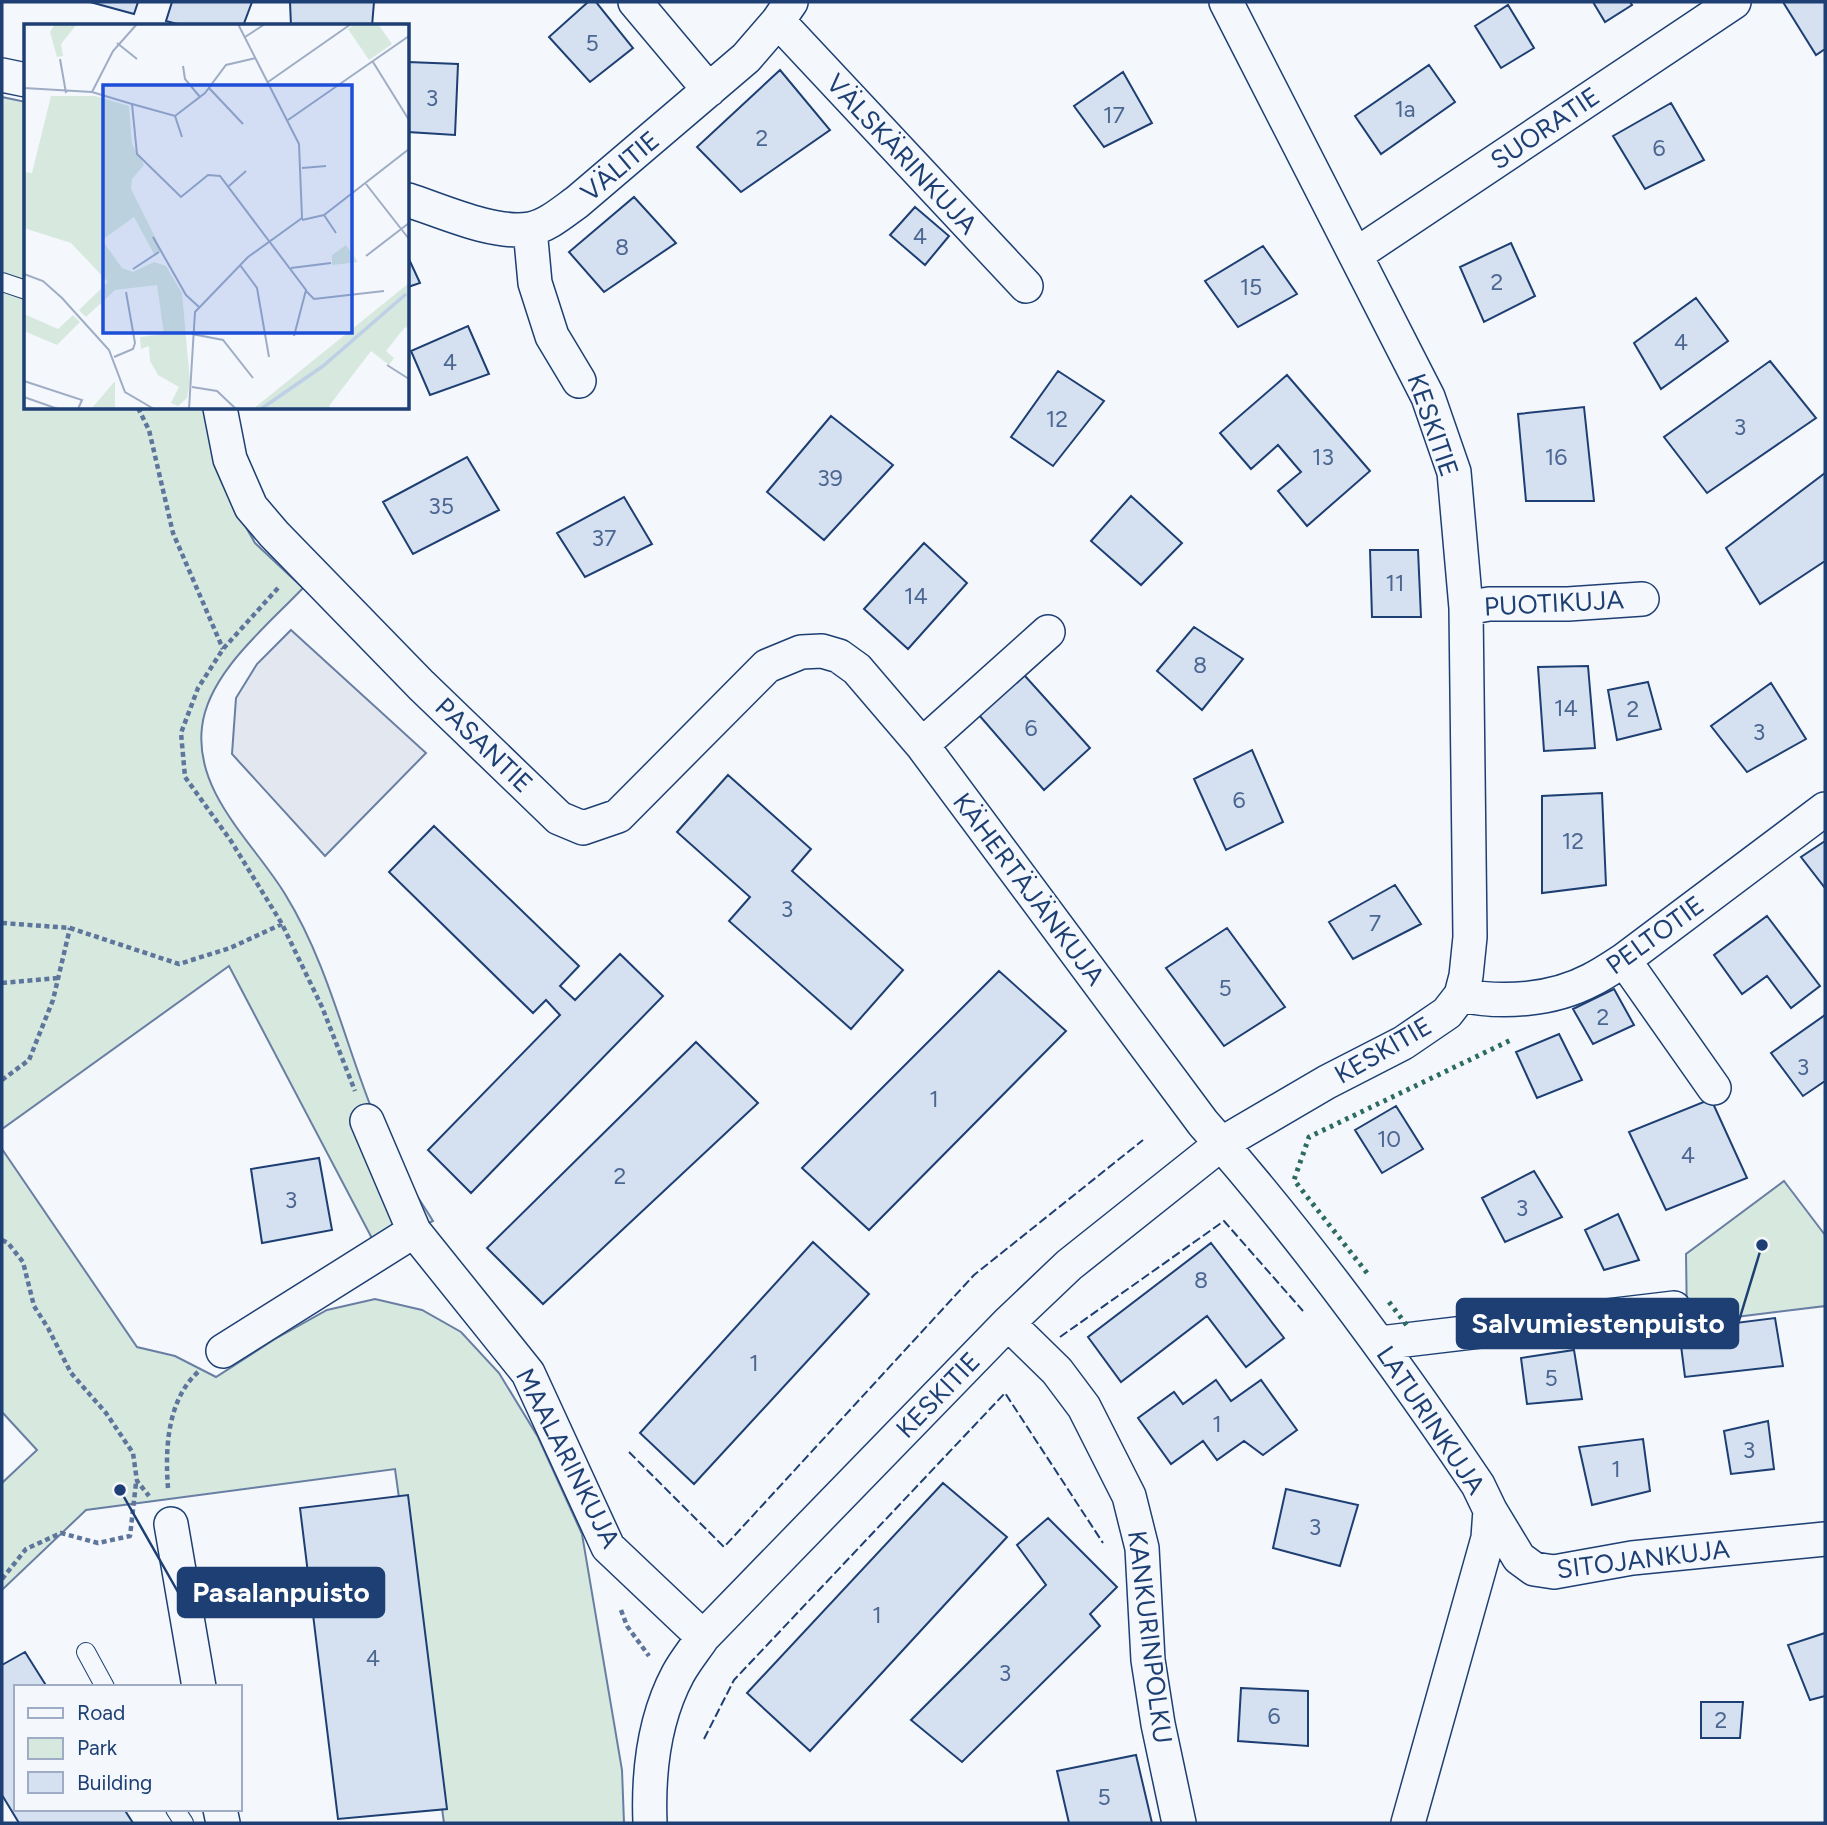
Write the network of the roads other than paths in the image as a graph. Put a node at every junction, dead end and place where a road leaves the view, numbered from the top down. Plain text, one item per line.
1 (635, 2) edge
2 (1226, 2) edge
3 (1734, 2) edge
4 (784, 11) edge
5 (2, 75) edge
6 (24, 80) edge
7 (709, 90) junction
8 (410, 201) edge
9 (530, 229) junction
10 (1357, 254) junction
11 (2, 282) edge
12 (1026, 286) dead end
13 (24, 289) edge
14 (579, 381) dead end
15 (220, 410) edge
16 (1642, 599) dead end
17 (1466, 608) junction
18 (1048, 632) dead end
19 (822, 650) joint
20 (922, 745) junction
21 (1825, 809) edge
22 (1624, 960) junction
23 (1461, 995) junction
24 (1714, 1088) dead end
25 (367, 1121) road end
26 (1221, 1143) junction
27 (414, 1231) junction
28 (1674, 1308) dead end
29 (1008, 1323) junction
30 (1380, 1343) junction
31 (223, 1351) road end
32 (1490, 1510) junction
33 (171, 1524) road end
34 (1825, 1539) edge
35 (703, 1637) junction
36 (86, 1652) dead end
37 (104, 1685) edge
38 (199, 1685) edge
39 (650, 1823) edge
40 (1179, 1823) edge
41 (1408, 1823) edge

1 - 7 street
2 - 10 street, KESKITIE
3 - 10 street, SUORATIE
4 - 7 street, VÄLITIE
4 - 12 street, VÄLSKÄRINKUJA
5 - 6 street
7 - 9 street, VÄLITIE
8 - 9 street
9 - 14 street
10 - 17 street, KESKITIE
11 - 13 lane
15 - 19 street, PASANTIE
16 - 17 street, PUOTIKUJA
17 - 23 street, KESKITIE
18 - 20 street
19 - 20 street, KÄHERTÄJÄNKUJA
20 - 26 street, KÄHERTÄJÄNKUJA
21 - 22 street, PELTOTIE
22 - 23 street, PELTOTIE
22 - 24 street
23 - 26 street, KESKITIE
25 - 27 street, MAALARINKUJA
26 - 29 street, KESKITIE
26 - 30 street, LATURINKUJA
27 - 31 street
27 - 35 street, MAALARINKUJA
28 - 30 street
29 - 35 street, KESKITIE
29 - 40 street, KANKURINPOLKU
30 - 32 street, LATURINKUJA
32 - 34 street, SITOJANKUJA
32 - 41 street, LATURINKUJA
33 - 38 street
35 - 39 street, KESKITIE
36 - 37 lane

